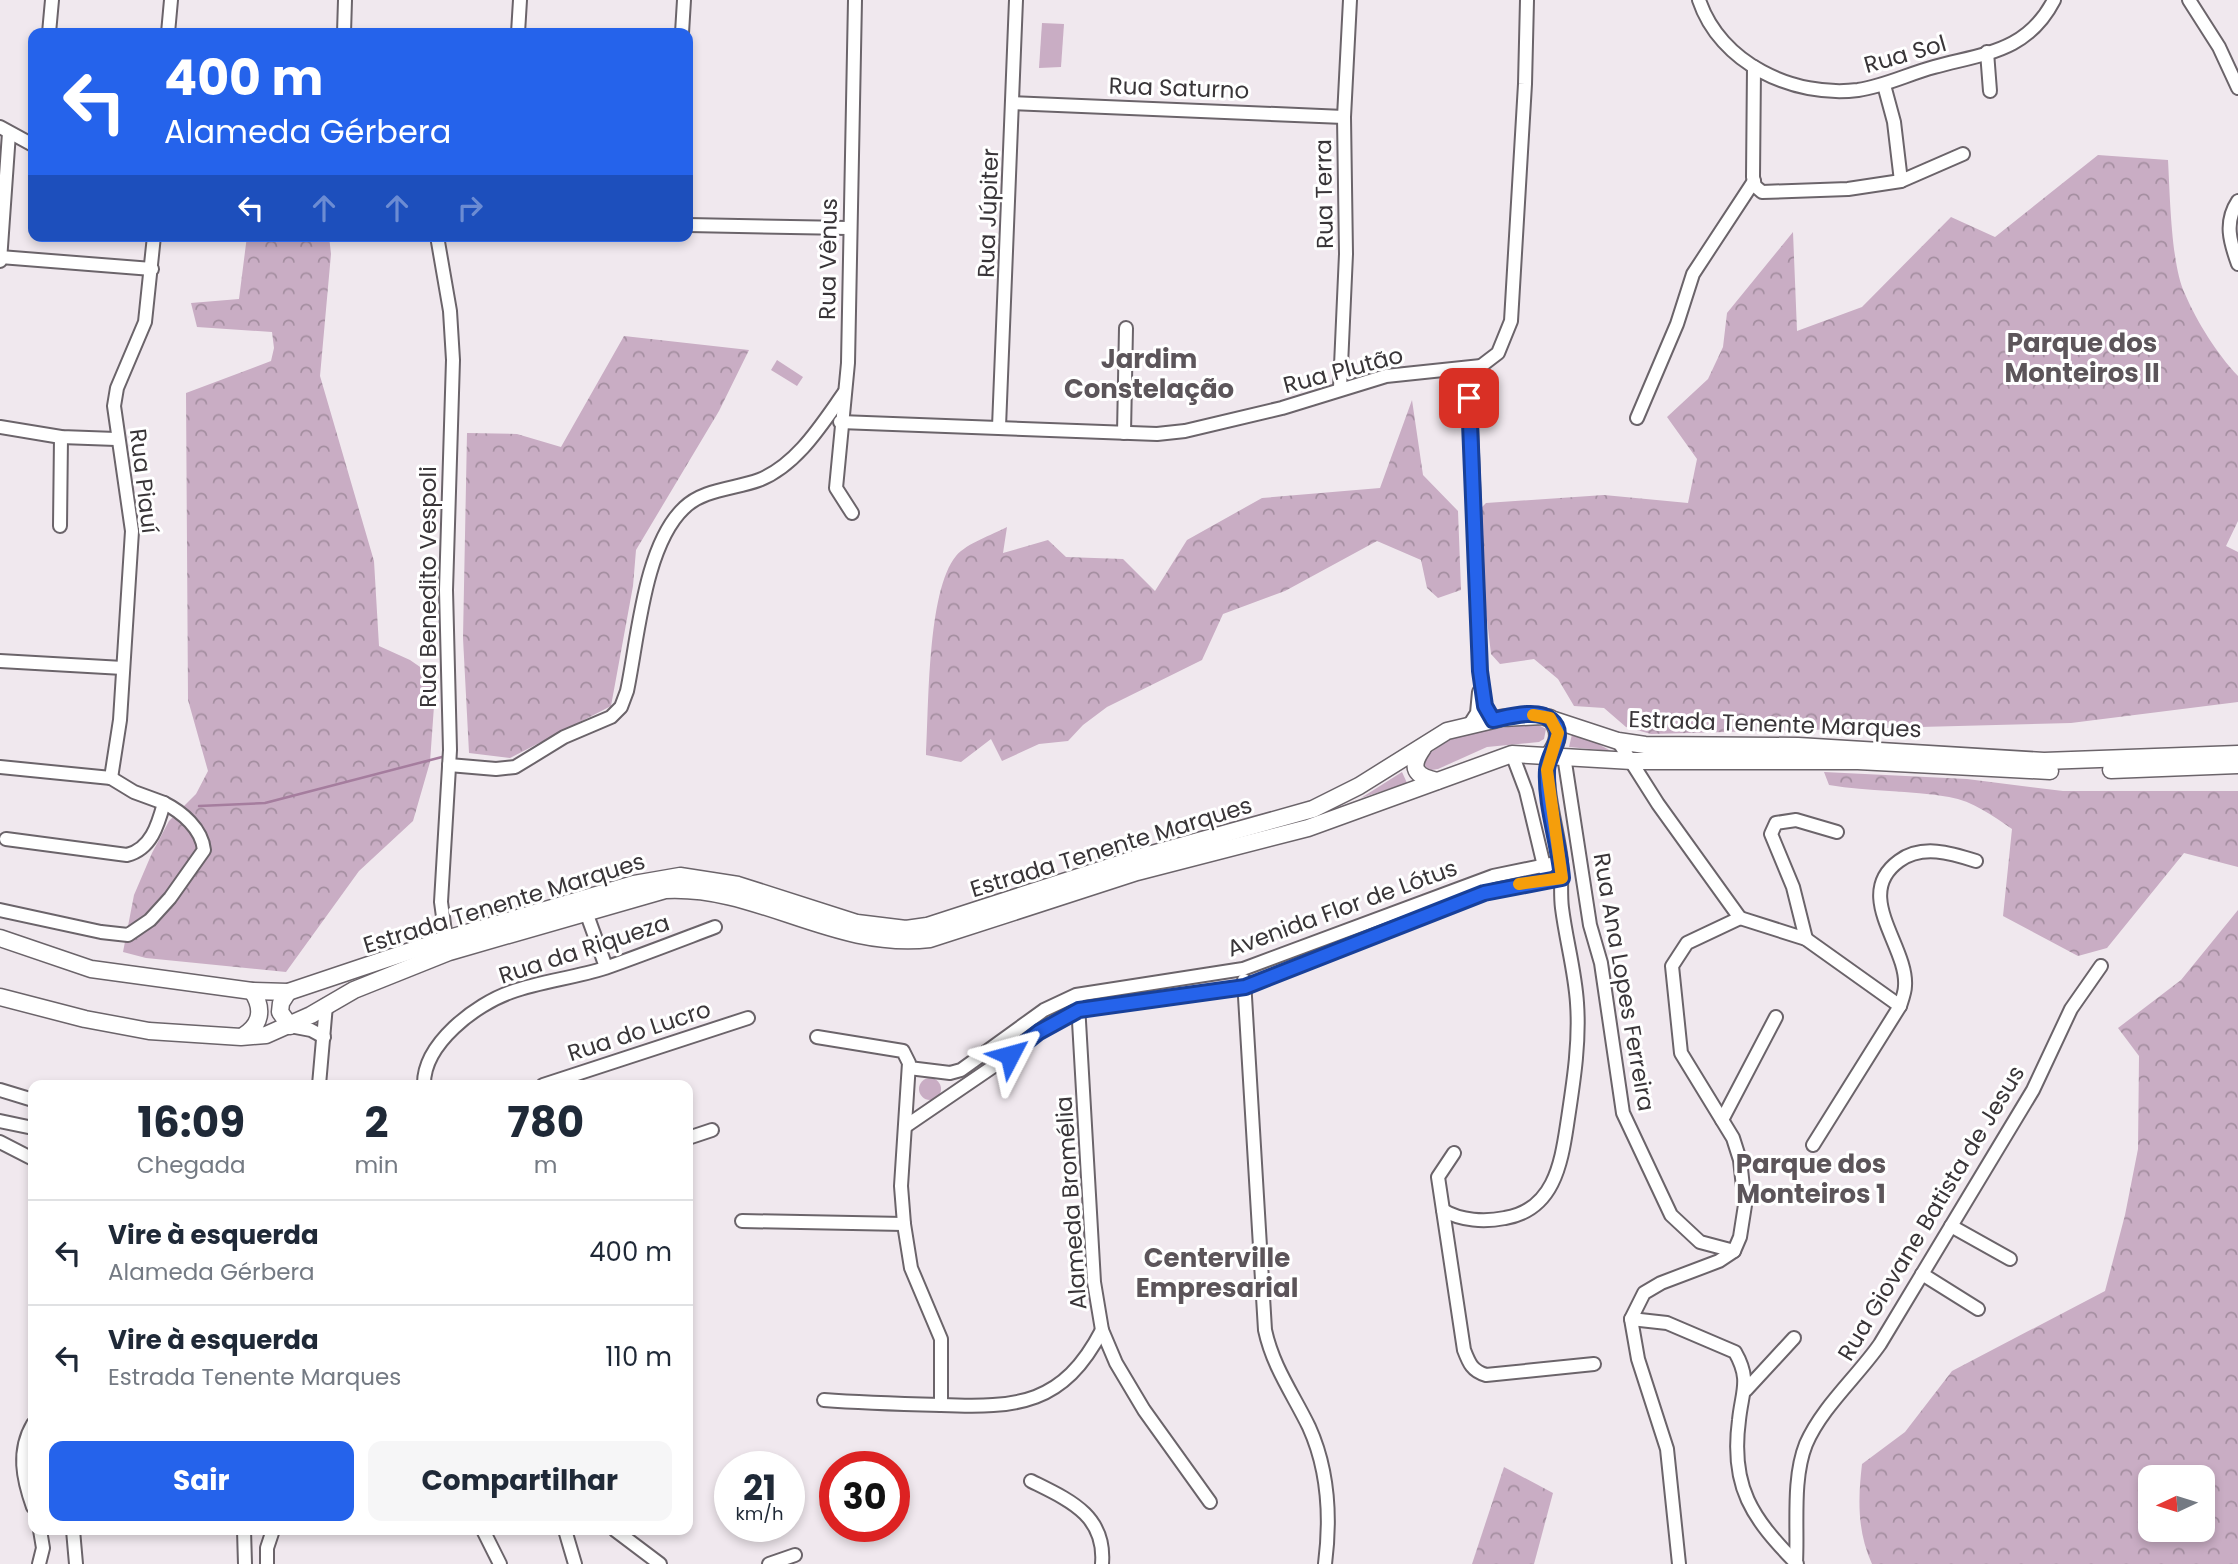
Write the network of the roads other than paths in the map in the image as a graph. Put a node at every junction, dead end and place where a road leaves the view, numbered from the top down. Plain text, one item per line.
1 (52, 0) edge
2 (171, 0) edge
3 (345, 0) edge
4 (520, 0) edge
5 (684, 0) edge
6 (855, 0) edge
7 (1016, 0) edge
8 (1350, 0) edge
9 (1527, 0) edge
10 (1699, 0) edge
11 (2054, 0) edge
12 (2189, 0) edge
13 (49, 28) edge
14 (168, 28) edge
15 (344, 28) edge
16 (518, 28) edge
17 (682, 28) edge
18 (1987, 52) junction
19 (1754, 67) junction
20 (1884, 85) junction
21 (2238, 88) edge
22 (1990, 90) dead end
23 (1012, 103) junction
24 (1344, 117) junction
25 (5, 130) edge
26 (28, 142) edge
27 (1963, 154) dead end
28 (1754, 181) junction
29 (1901, 181) junction
30 (2238, 201) edge
31 (693, 225) edge
32 (848, 228) junction
33 (153, 242) edge
34 (438, 242) edge
35 (0, 259) edge
36 (2238, 264) edge
37 (152, 270) junction
38 (1126, 328) dead end
39 (1481, 366) junction
40 (1446, 370) junction
41 (1340, 388) junction
42 (844, 393) junction
43 (1469, 398) junction
44 (1637, 418) dead end
45 (840, 422) junction
46 (0, 427) edge
47 (999, 427) junction
48 (1124, 433) junction
49 (61, 437) junction
50 (116, 439) junction
51 (852, 513) dead end
52 (60, 526) dead end
53 (0, 661) edge
54 (123, 668) junction
55 (1480, 671) junction
56 (1550, 718) junction
57 (1493, 720) junction
58 (1470, 724) junction
59 (1618, 741) junction
60 (1424, 746) junction
61 (1512, 754) junction
62 (2238, 754) edge
63 (1553, 760) junction
64 (1632, 761) junction
65 (449, 765) junction
66 (2238, 765) edge
67 (0, 767) edge
68 (1520, 773) junction
69 (111, 778) junction
70 (1437, 781) junction
71 (164, 803) junction
72 (1837, 832) dead end
73 (6, 839) dead end
74 (1976, 861) dead end
75 (1561, 862) junction
76 (1543, 865) junction
77 (1556, 879) junction
78 (0, 910) edge
79 (586, 912) junction
80 (1740, 918) junction
81 (715, 928) dead end
82 (0, 937) edge
83 (446, 939) junction
84 (1806, 939) junction
85 (2101, 966) dead end
86 (606, 967) junction
87 (1243, 969) junction
88 (310, 986) junction
89 (1245, 987) junction
90 (252, 991) junction
91 (288, 992) junction
92 (1076, 995) junction
93 (0, 997) edge
94 (326, 1005) junction
95 (1900, 1006) junction
96 (1079, 1010) junction
97 (1776, 1017) dead end
98 (748, 1018) dead end
99 (290, 1026) junction
100 (241, 1037) junction
101 (324, 1037) junction
102 (817, 1037) dead end
103 (909, 1068) junction
104 (320, 1080) edge
105 (425, 1080) edge
106 (558, 1080) edge
107 (0, 1090) edge
108 (28, 1098) edge
109 (1722, 1120) junction
110 (0, 1121) edge
111 (906, 1126) junction
112 (28, 1127) edge
113 (712, 1130) dead end
114 (693, 1136) edge
115 (0, 1142) edge
116 (1813, 1145) dead end
117 (1454, 1153) dead end
118 (28, 1156) edge
119 (1443, 1210) junction
120 (742, 1221) dead end
121 (904, 1224) junction
122 (1951, 1226) junction
123 (1734, 1251) junction
124 (2010, 1259) dead end
125 (1922, 1273) junction
126 (1978, 1309) dead end
127 (1631, 1319) junction
128 (1102, 1330) junction
129 (1794, 1338) dead end
130 (1594, 1364) dead end
131 (1746, 1390) junction
132 (824, 1400) dead end
133 (941, 1405) junction
134 (28, 1438) edge
135 (23, 1451) junction
136 (28, 1456) edge
137 (1031, 1481) dead end
138 (28, 1493) edge
139 (1210, 1502) dead end
140 (41, 1535) edge
141 (73, 1535) edge
142 (244, 1535) edge
143 (271, 1535) edge
144 (486, 1535) edge
145 (566, 1535) edge
146 (622, 1535) edge
147 (795, 1555) dead end
148 (1797, 1563) edge
149 (40, 1564) edge
150 (76, 1564) edge
151 (245, 1564) edge
152 (267, 1564) edge
153 (500, 1564) edge
154 (575, 1564) edge
155 (660, 1564) edge
156 (769, 1564) edge
157 (1102, 1564) edge
158 (1325, 1564) edge
159 (1679, 1564) edge

1 - 13 street
2 - 14 street
3 - 15 street
4 - 16 street
5 - 17 street
6 - 32 street, Rua Vênus
7 - 23 street, Rua Júpiter
8 - 24 street, Rua Terra
9 - 39 street
10 - 19 street, Rua Sol
11 - 18 street, Rua Sol
12 - 21 street
18 - 20 street, Rua Sol
18 - 22 street
19 - 20 street, Rua Sol
19 - 28 street
20 - 29 street
23 - 24 street, Rua Saturno
23 - 47 street, Rua Júpiter
24 - 41 street, Rua Terra
25 - 26 street
25 - 35 street
27 - 29 street
28 - 29 street
28 - 44 street
30 - 36 street
31 - 32 street
32 - 42 street, Rua Vênus
33 - 37 street, Rua Piauí
34 - 65 street, Rua Benedito Vespoli
35 - 37 street
37 - 50 street, Rua Piauí
38 - 48 street
39 - 40 street, Rua Plutão
39 - 43 street
40 - 41 street, Rua Plutão
40 - 43 street
41 - 48 street, Rua Plutão
42 - 45 street, Rua Vênus
42 - 65 street
43 - 55 street
45 - 47 street, Rua Plutão
45 - 51 street, Rua Vênus
46 - 49 street
47 - 48 street, Rua Plutão
49 - 50 street
49 - 52 street
50 - 54 street, Rua Piauí
53 - 54 street
54 - 69 street, Rua Piauí
55 - 57 street
55 - 58 street
56 - 57 main road, Estrada Tenente Marques
56 - 59 main road, Estrada Tenente Marques
56 - 63 main road
57 - 58 main road, Estrada Tenente Marques
58 - 60 main road, Estrada Tenente Marques
59 - 62 main road, Estrada Tenente Marques
59 - 64 street
60 - 70 main road
60 - 83 main road, Estrada Tenente Marques
61 - 63 main road, Estrada Tenente Marques
61 - 68 street
61 - 70 main road, Estrada Tenente Marques
63 - 64 main road, Estrada Tenente Marques
63 - 68 street
63 - 75 street
63 - 123 street, Rua Ana Lopes Ferreira
64 - 66 main road, Estrada Tenente Marques
64 - 80 street
65 - 83 street, Rua Benedito Vespoli
67 - 69 street
68 - 76 street
69 - 71 street
70 - 79 main road, Estrada Tenente Marques
71 - 73 street
71 - 78 street
72 - 84 street
74 - 95 street
75 - 76 street, Avenida Flor de Lótus
75 - 77 street
76 - 77 street
76 - 87 street, Avenida Flor de Lótus
77 - 89 street, Avenida Flor de Lótus
77 - 119 street
79 - 86 street
79 - 94 main road, Estrada Tenente Marques
80 - 84 street
80 - 109 street
81 - 86 street, Rua da Riqueza
82 - 90 main road, Estrada Tenente Marques
83 - 88 main road, Estrada Tenente Marques
84 - 95 street
85 - 122 street, Rua Giovane Batista de Jesus
86 - 105 street, Rua da Riqueza
87 - 89 street
87 - 92 street, Avenida Flor de Lótus
88 - 91 main road, Estrada Tenente Marques
88 - 94 main road
89 - 96 street, Avenida Flor de Lótus
89 - 158 street
90 - 91 main road, Estrada Tenente Marques
90 - 100 main road
91 - 99 main road
92 - 96 street, Alameda Bromélia
92 - 103 street, Avenida Flor de Lótus
93 - 100 main road, Estrada Tenente Marques
94 - 99 main road, Estrada Tenente Marques
94 - 101 street
95 - 116 street
96 - 111 street, Avenida Flor de Lótus
96 - 128 street, Alameda Bromélia
97 - 109 street
98 - 106 street, Rua do Lucro
99 - 100 main road, Estrada Tenente Marques
99 - 101 street
101 - 104 street
102 - 103 street
103 - 111 street
107 - 108 street
109 - 123 street
110 - 112 street
111 - 121 street
113 - 114 street
115 - 118 street
117 - 119 street
119 - 130 street
120 - 121 street
121 - 133 street
122 - 124 street
122 - 125 street, Rua Giovane Batista de Jesus
123 - 127 street
125 - 126 street
125 - 148 street, Rua Giovane Batista de Jesus
127 - 131 street
127 - 159 street
128 - 133 street
128 - 139 street, Alameda Bromélia
129 - 131 street
131 - 148 street
132 - 133 street
134 - 135 street
135 - 136 street
135 - 138 street
137 - 157 street
140 - 149 street
141 - 150 street
142 - 151 street
143 - 152 street
144 - 153 street
145 - 154 street
146 - 155 street
147 - 156 street

